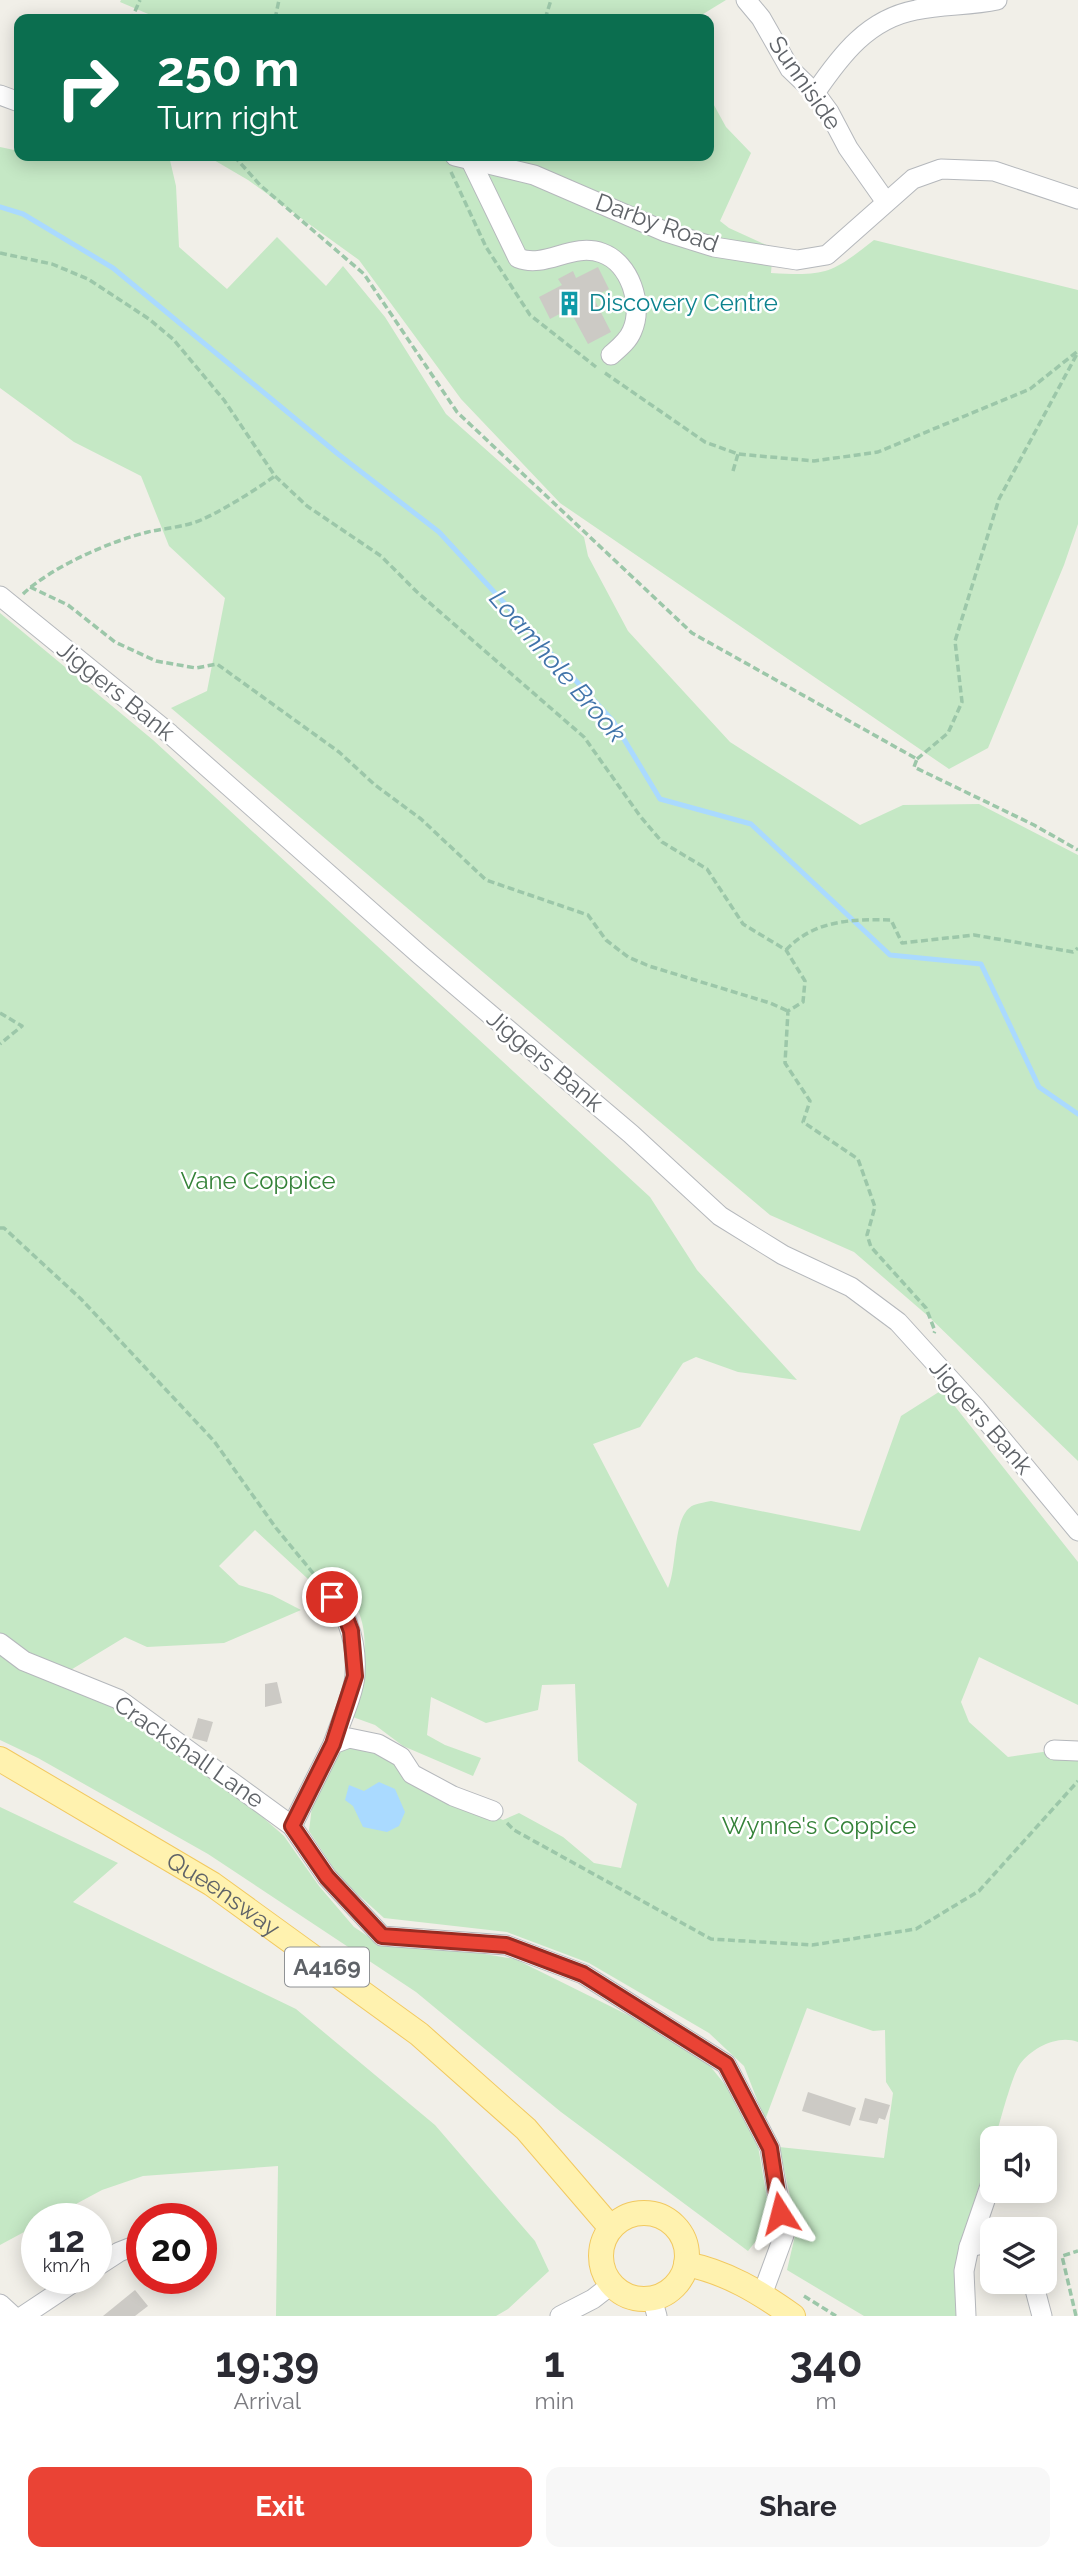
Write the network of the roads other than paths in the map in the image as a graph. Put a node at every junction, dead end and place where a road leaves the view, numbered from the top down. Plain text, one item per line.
1 (746, 0) edge
2 (997, 0) edge
3 (815, 93) junction
4 (458, 161) edge
5 (1078, 199) edge
6 (886, 202) junction
7 (611, 355) dead end
8 (6, 601) edge
9 (1078, 1531) edge
10 (332, 1597) road end
11 (0, 1643) edge
12 (333, 1744) junction
13 (1054, 1750) dead end
14 (1078, 1751) edge
15 (0, 1759) edge
16 (493, 1811) road end
17 (292, 1826) junction
18 (984, 2203) edge
19 (611, 2228) junction
20 (980, 2245) edge
21 (969, 2247) junction
22 (686, 2264) junction
23 (611, 2285) junction
24 (56, 2294) edge
25 (1036, 2294) edge
26 (762, 2295) junction
27 (0, 2304) edge
28 (655, 2307) edge
29 (13, 2316) edge
30 (23, 2316) edge
31 (560, 2316) edge
32 (793, 2316) edge
33 (966, 2316) edge
34 (1042, 2316) edge

1 - 3 street, Sunniside
2 - 3 street
3 - 6 street, Sunniside
4 - 6 street, Darby Road
4 - 7 street
5 - 6 street, Darby Road
8 - 9 street, Jiggers Bank
10 - 12 street
11 - 17 street, Crackshall Lane
12 - 16 street
12 - 17 street
13 - 14 street
15 - 19 main road, Queensway / A4169
17 - 26 street, Crackshall Lane
18 - 21 street
19 - 22 main road
19 - 23 main road
20 - 21 street
21 - 33 street
22 - 26 main road
22 - 28 main road
23 - 28 main road
23 - 31 street
24 - 30 street
25 - 34 street
26 - 32 main road
27 - 29 street

